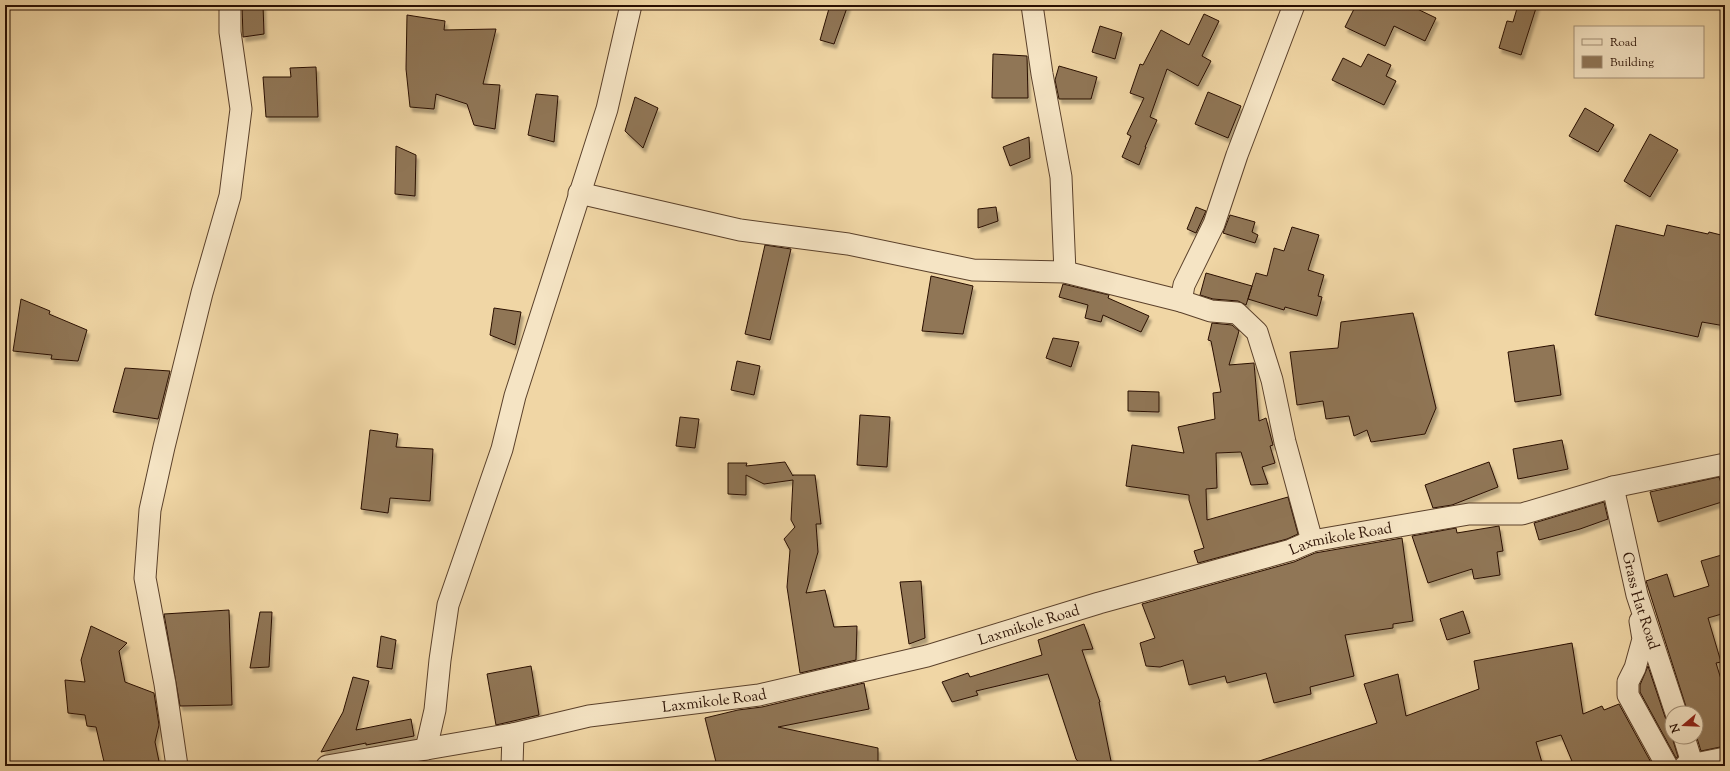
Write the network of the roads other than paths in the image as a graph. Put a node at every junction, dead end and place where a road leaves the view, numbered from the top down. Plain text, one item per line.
1 (230, 5) edge
2 (631, 5) edge
3 (1032, 5) edge
4 (1294, 5) edge
5 (579, 193) junction
6 (1066, 272) junction
7 (1181, 301) junction
8 (1725, 464) edge
9 (1613, 487) junction
10 (1312, 541) junction
11 (1637, 595) junction
12 (1673, 705) edge
13 (513, 734) junction
14 (1686, 745) edge
15 (426, 749) junction
16 (1725, 758) edge
17 (177, 766) edge
18 (327, 766) edge
19 (512, 766) edge
20 (1667, 766) edge
21 (1690, 766) edge

1 - 17 street
2 - 5 street
3 - 6 street
4 - 7 street
5 - 6 street
5 - 15 street
6 - 7 street
7 - 10 street
8 - 9 street, Laxmikole Road
9 - 10 street, Laxmikole Road
9 - 11 street, Grass Hat Road
10 - 13 street, Laxmikole Road
11 - 12 street, Grass Hat Road
11 - 20 street
13 - 15 street, Laxmikole Road
13 - 19 street
14 - 21 street
15 - 18 street, Laxmikole Road
16 - 21 street

